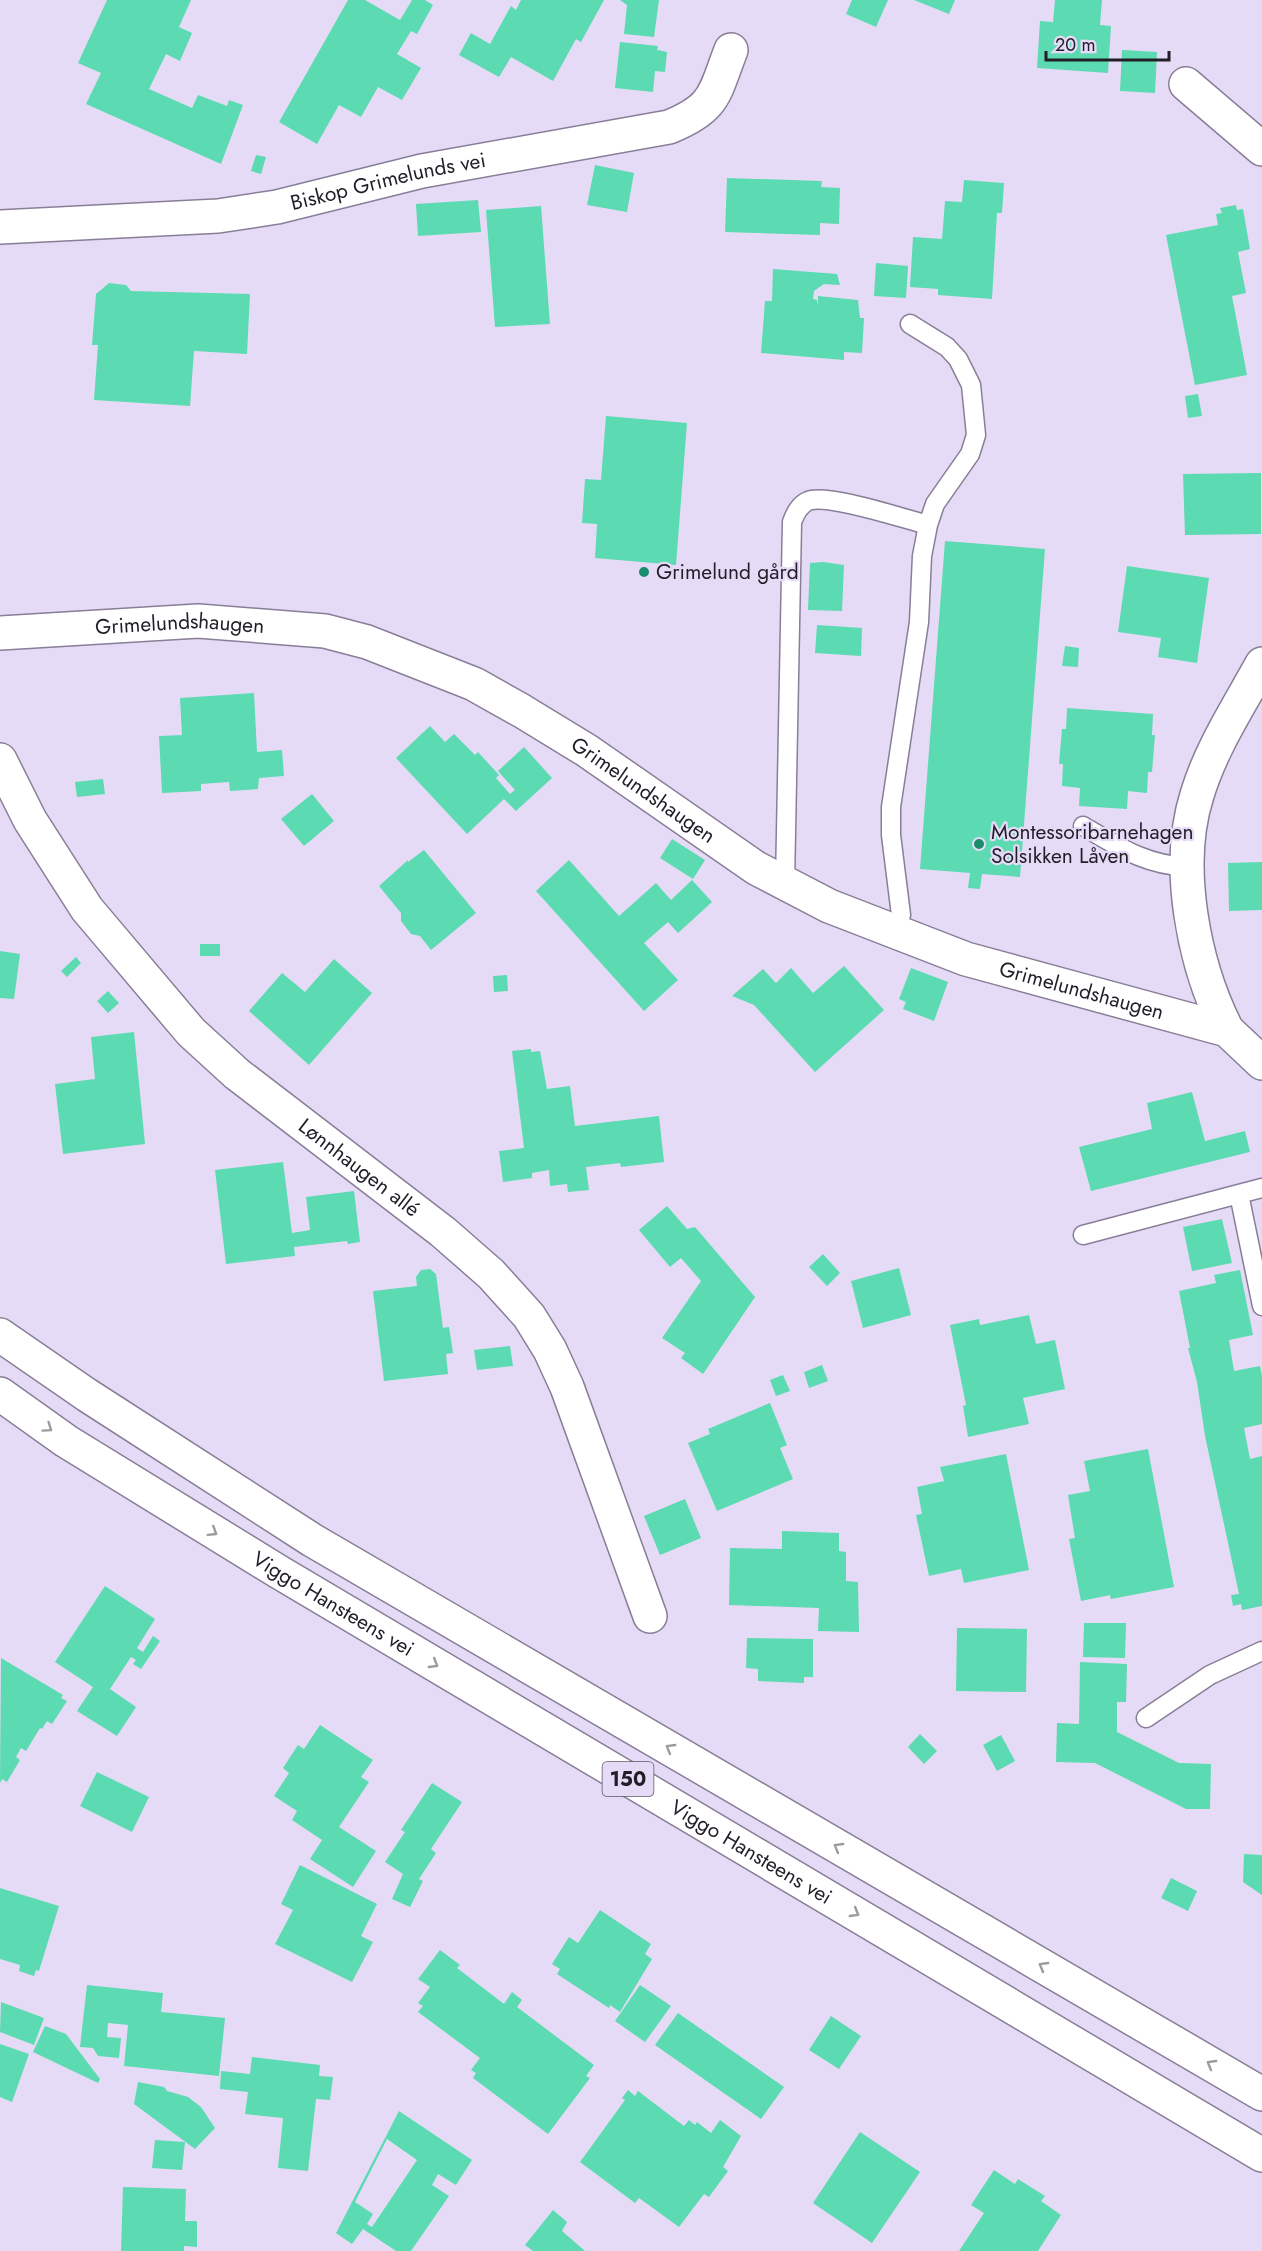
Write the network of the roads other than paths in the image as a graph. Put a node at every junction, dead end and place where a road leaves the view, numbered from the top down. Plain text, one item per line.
1 (730, 50) dead end
2 (1186, 84) dead end
3 (1262, 149) edge
4 (0, 227) edge
5 (910, 324) dead end
6 (928, 525) junction
7 (0, 633) edge
8 (1262, 664) edge
9 (0, 760) edge
10 (1083, 826) dead end
11 (1188, 867) junction
12 (785, 884) junction
13 (894, 934) junction
14 (1227, 1030) junction
15 (1262, 1063) edge
16 (1262, 1188) edge
17 (1239, 1194) junction
18 (1083, 1236) dead end
19 (1262, 1306) edge
20 (0, 1335) edge
21 (0, 1394) edge
22 (650, 1616) dead end
23 (1262, 1651) edge
24 (1146, 1718) dead end
25 (1262, 2094) edge
26 (1262, 2155) edge

1 - 4 main road, Biskop Grimelunds vei
2 - 3 main road
5 - 6 lane
6 - 12 lane
6 - 13 lane
7 - 12 main road, Grimelundshaugen
8 - 11 main road
9 - 22 main road, Lønnhaugen allé
10 - 11 lane
11 - 14 main road
12 - 13 main road, Grimelundshaugen
13 - 14 main road, Grimelundshaugen
14 - 15 main road, Grimelundshaugen
16 - 17 lane
17 - 18 lane
17 - 19 lane
25 -> 20 main road, 150
21 -> 26 main road, Viggo Hansteens vei / 150
23 - 24 lane

